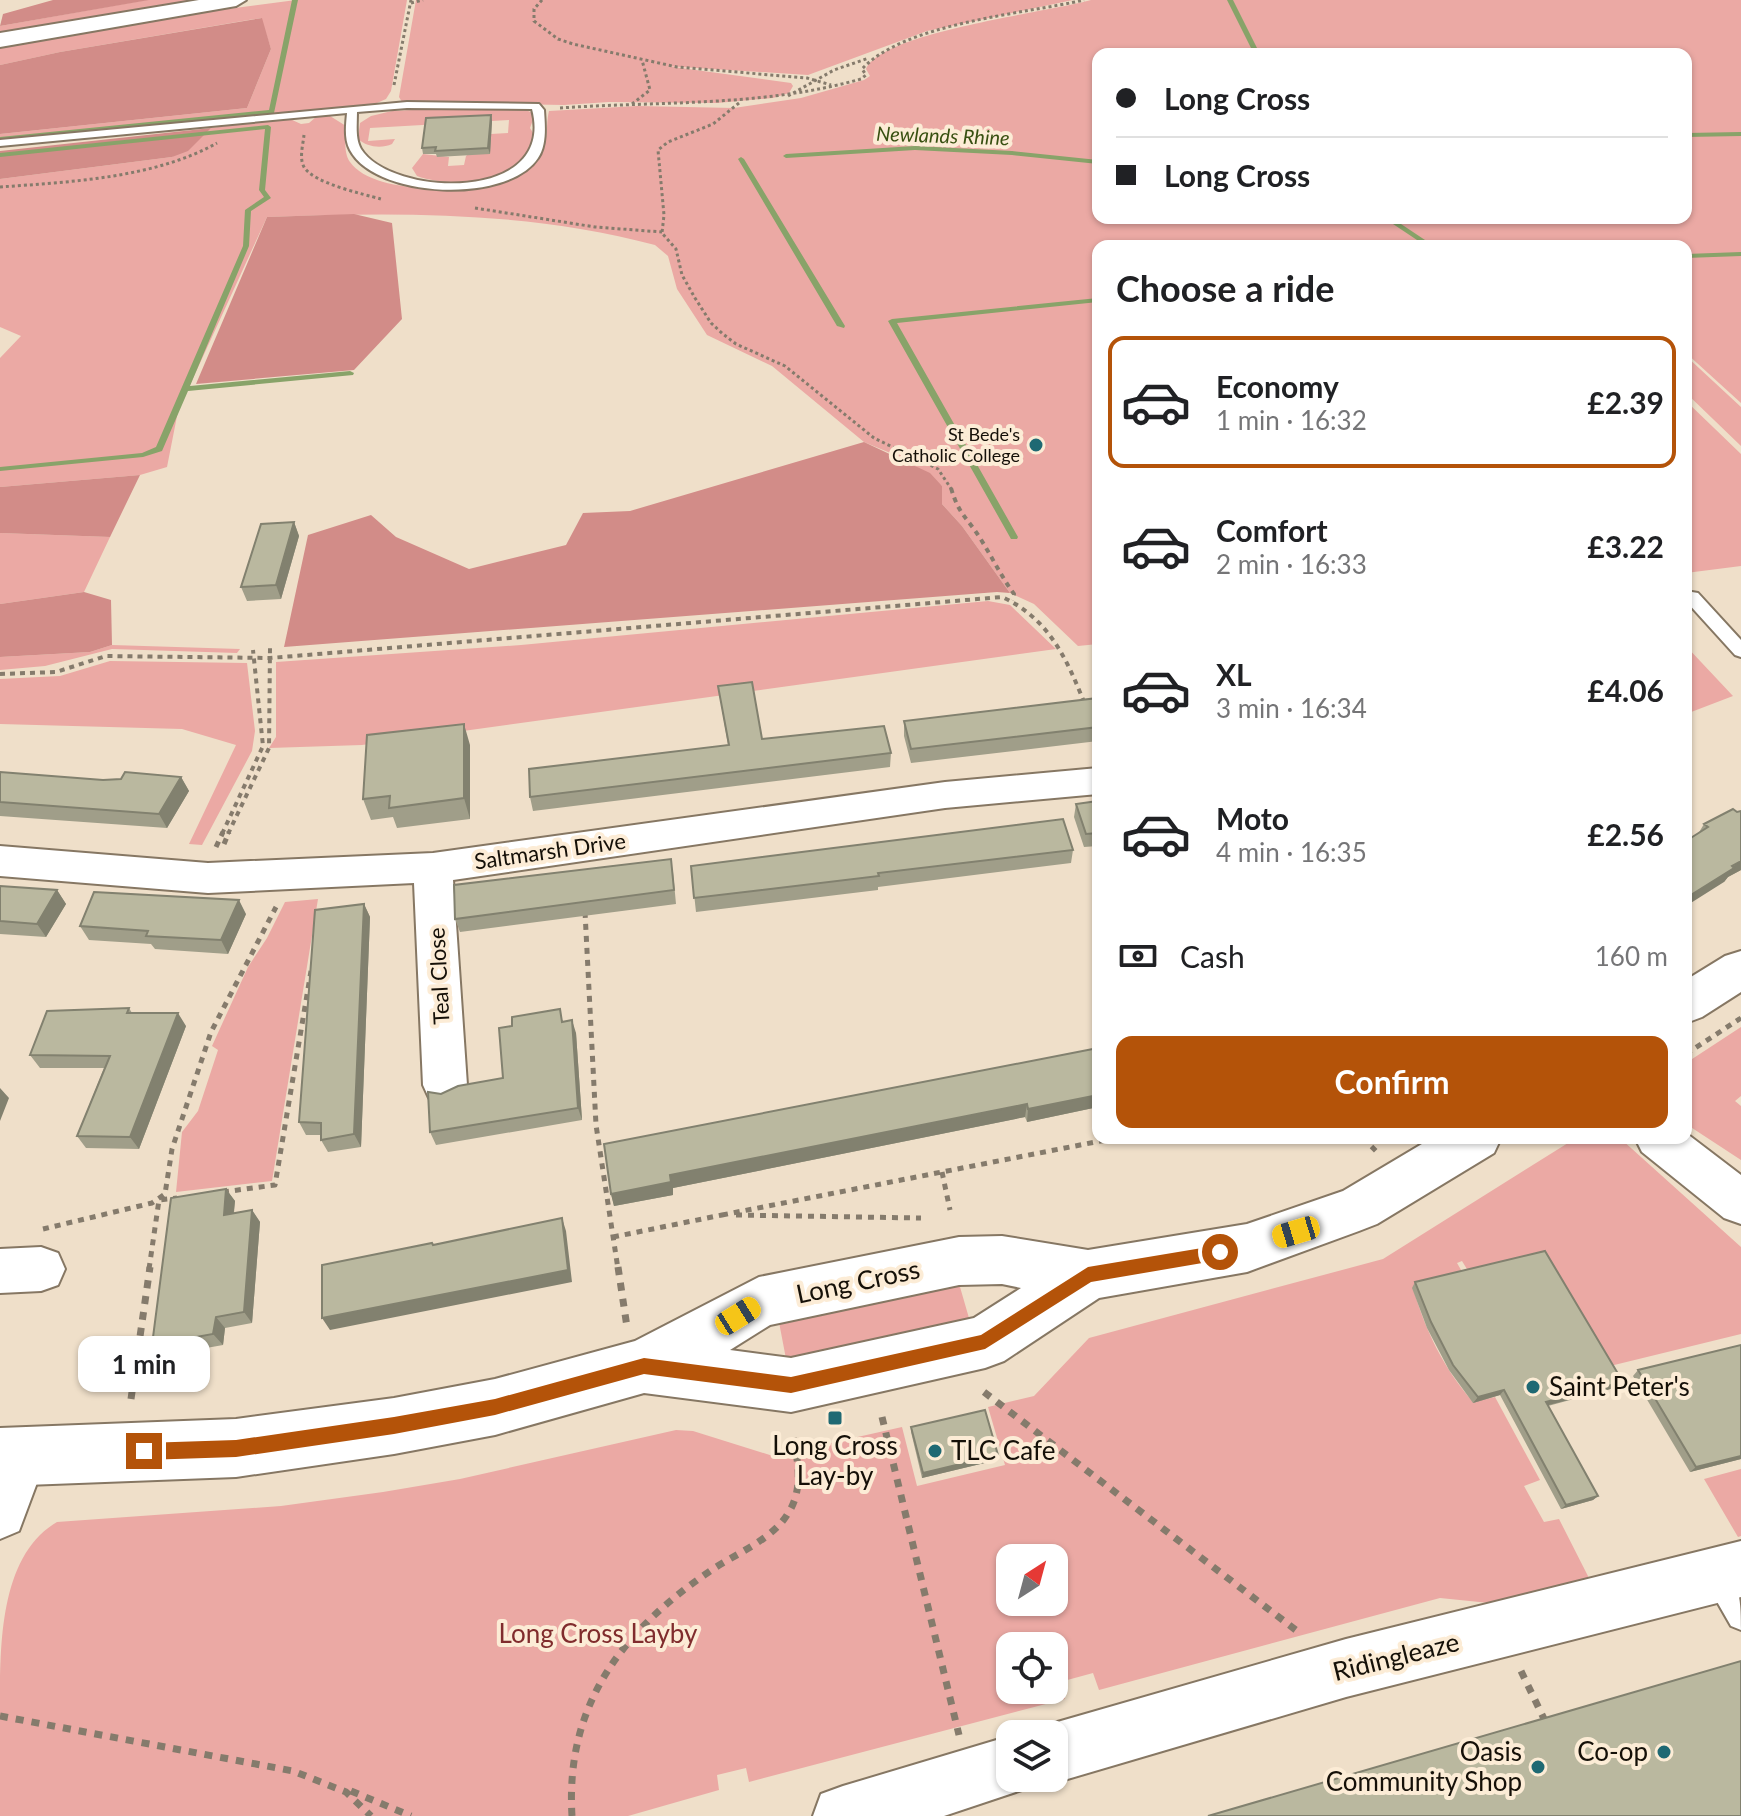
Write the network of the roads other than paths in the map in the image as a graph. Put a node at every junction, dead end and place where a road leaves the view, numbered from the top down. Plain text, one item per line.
1 (236, 0) edge
2 (229, 1) edge
3 (0, 40) edge
4 (352, 110) junction
5 (0, 143) edge
6 (1692, 597) dead end
7 (1741, 651) edge
8 (1092, 782) edge
9 (0, 861) edge
10 (433, 868) junction
11 (1741, 969) edge
12 (1692, 999) edge
13 (445, 1085) dead end
14 (1466, 1144) edge
15 (1666, 1144) edge
16 (1741, 1203) edge
17 (1088, 1275) junction
18 (638, 1368) junction
19 (10, 1456) edge
20 (0, 1512) edge
21 (1733, 1587) edge
22 (1068, 1749) edge
23 (989, 1772) edge
24 (916, 1806) edge
25 (843, 1816) edge

1 - 2 main road
2 - 3 main road
4 - 4 lane
4 - 5 lane
6 - 7 lane
8 - 10 street, Saltmarsh Drive
9 - 10 street, Saltmarsh Drive
10 - 13 street, Teal Close
11 - 12 main road
14 - 17 main road, Long Cross
15 - 16 street
17 - 18 main road, Long Cross
17 - 18 main road, Long Cross
18 - 19 main road, Long Cross
19 - 20 street
21 - 22 street, Ridingleaze
23 - 24 street
24 - 25 street

